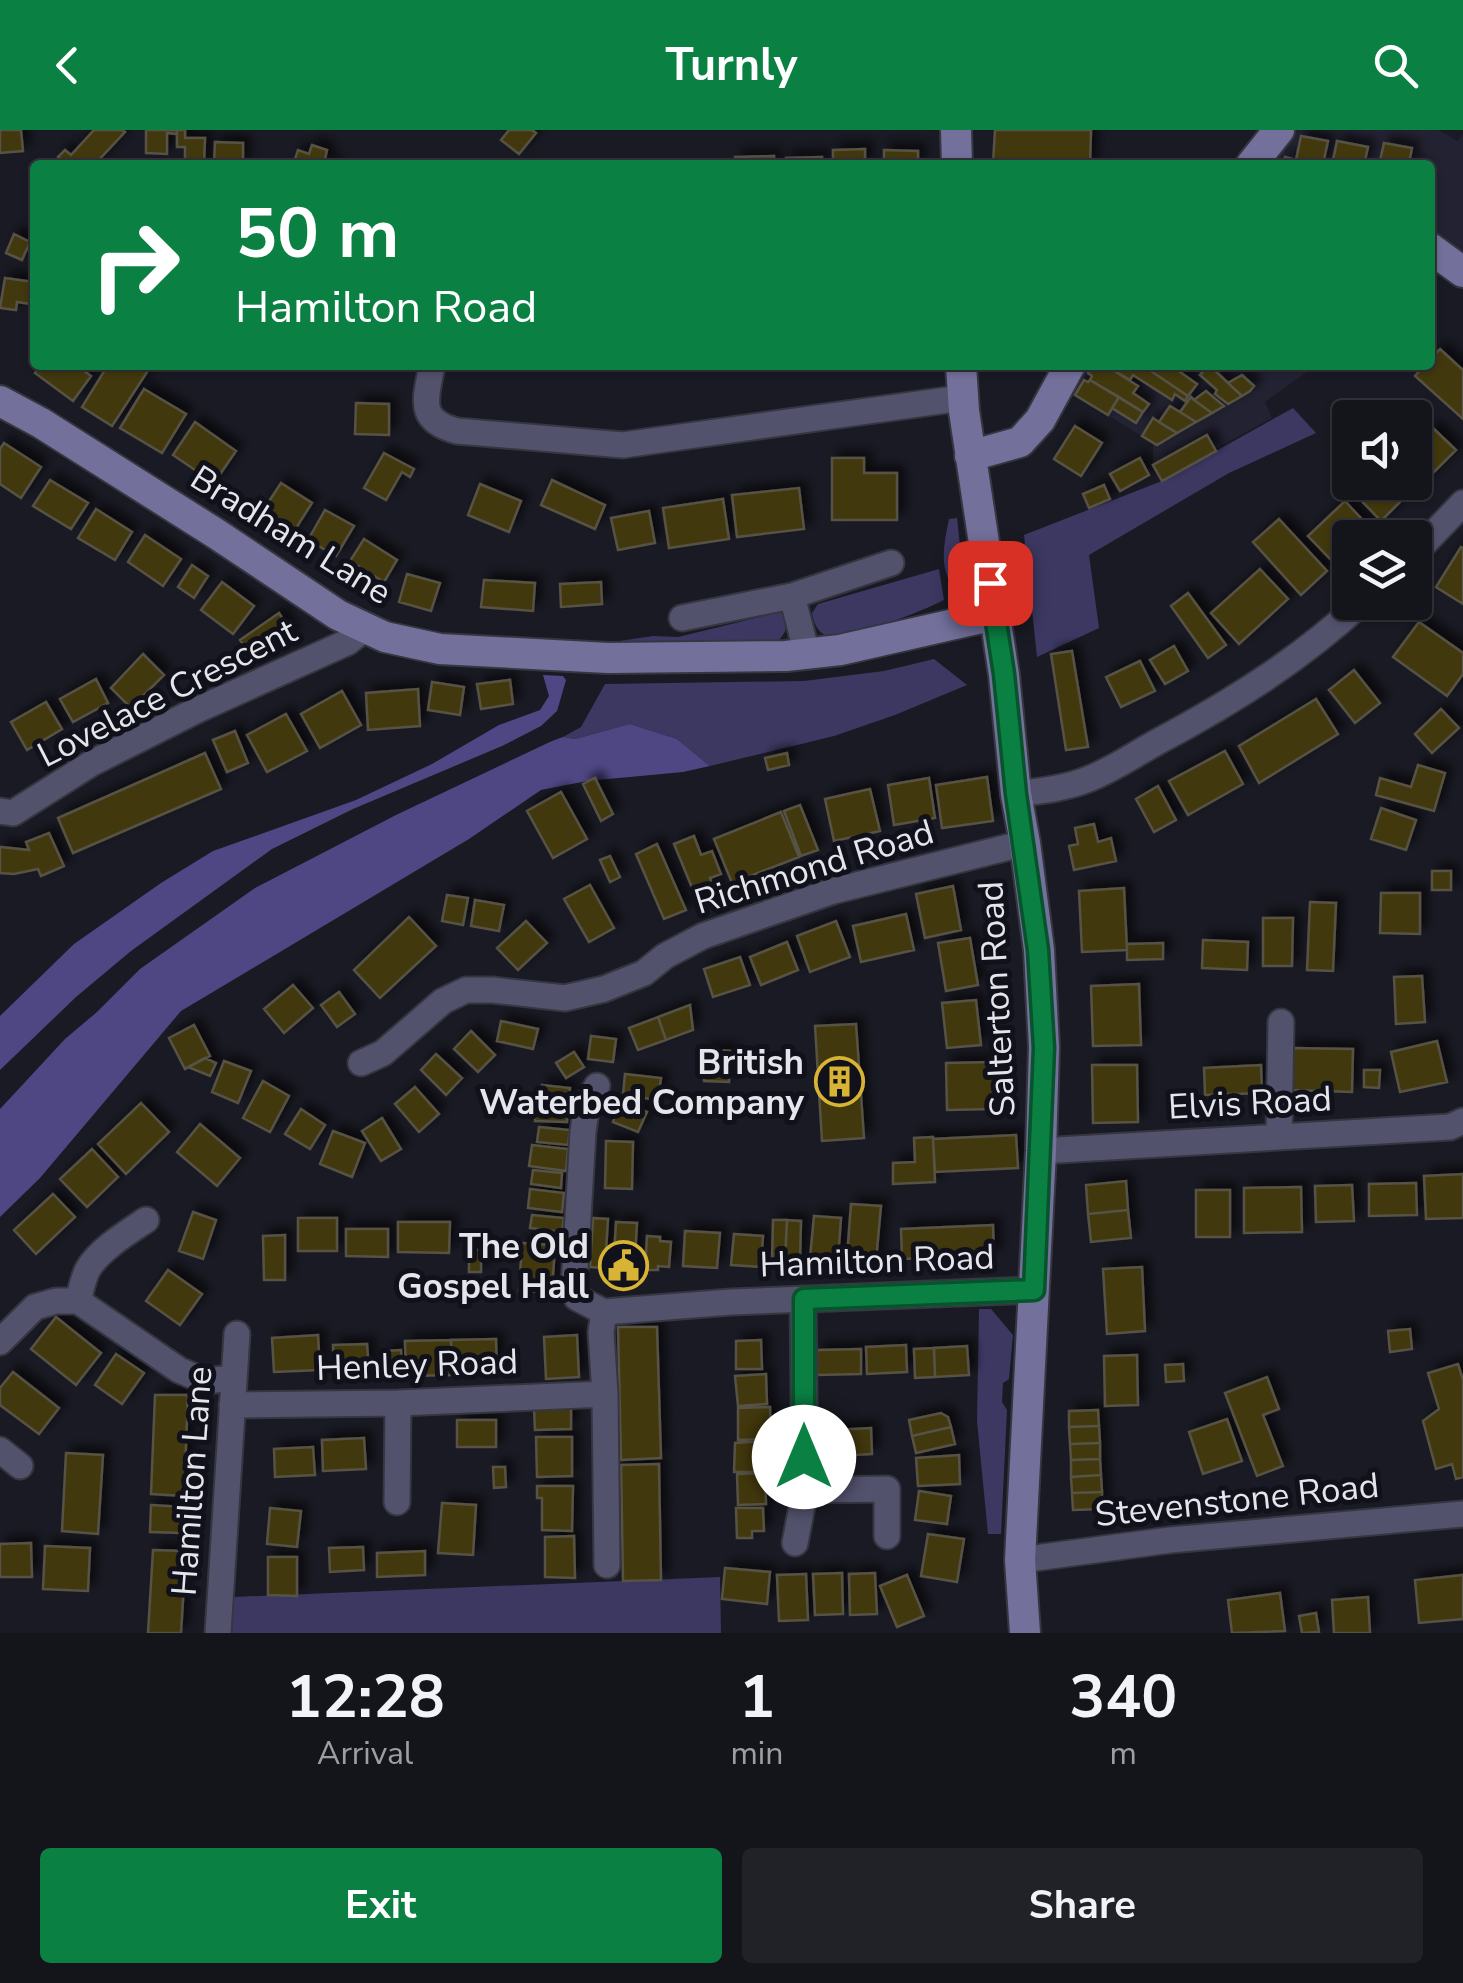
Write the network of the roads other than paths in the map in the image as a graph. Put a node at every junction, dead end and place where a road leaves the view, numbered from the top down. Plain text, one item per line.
1 (956, 130) edge
2 (1279, 130) edge
3 (957, 160) edge
4 (1255, 160) edge
5 (1435, 252) edge
6 (1463, 272) edge
7 (431, 370) edge
8 (962, 370) edge
9 (1067, 370) edge
10 (962, 398) junction
11 (0, 401) edge
12 (970, 456) junction
13 (1463, 503) edge
14 (1432, 535) edge
15 (891, 564) dead end
16 (792, 596) junction
17 (994, 615) junction
18 (682, 618) dead end
19 (1343, 620) edge
20 (364, 628) junction
21 (807, 654) junction
22 (1016, 794) junction
23 (0, 811) edge
24 (1025, 843) junction
25 (1281, 1022) dead end
26 (361, 1064) dead end
27 (597, 1086) dead end
28 (1463, 1121) edge
29 (1279, 1136) junction
30 (1041, 1151) junction
31 (146, 1220) dead end
32 (1034, 1290) junction
33 (804, 1299) junction
34 (78, 1301) junction
35 (604, 1312) junction
36 (236, 1334) dead end
37 (0, 1342) edge
38 (233, 1378) junction
39 (605, 1394) junction
40 (398, 1403) junction
41 (232, 1406) junction
42 (805, 1490) junction
43 (396, 1502) dead end
44 (1463, 1514) edge
45 (887, 1536) dead end
46 (795, 1543) dead end
47 (1020, 1560) junction
48 (607, 1565) dead end
49 (218, 1633) edge
50 (1024, 1633) edge

1 - 3 main road
2 - 4 main road
5 - 6 main road
7 - 10 street
8 - 10 main road, Salterton Road
9 - 12 main road
10 - 12 main road, Salterton Road
11 - 20 main road, Bradham Lane
12 - 17 main road, Salterton Road
13 - 14 street
15 - 16 street
16 - 18 street
16 - 21 street
17 - 21 main road, Bradham Lane
17 - 22 main road, Salterton Road
19 - 22 street
20 - 21 main road, Bradham Lane
20 - 23 street, Lovelace Crescent
22 - 24 main road, Salterton Road
24 - 26 street, Richmond Road
24 - 30 main road, Salterton Road
25 - 29 street
27 - 35 street
28 - 29 street, Elvis Road
29 - 30 street, Elvis Road
30 - 32 main road, Salterton Road
31 - 34 street
32 - 33 street, Hamilton Road
32 - 47 main road, Salterton Road
33 - 35 street, Hamilton Road
33 - 42 street
34 - 37 street
34 - 38 street
35 - 39 street
36 - 38 street, Hamilton Lane
38 - 41 street, Hamilton Lane
39 - 40 street, Henley Road
39 - 48 street
40 - 41 street, Henley Road
40 - 43 street
41 - 49 street, Hamilton Lane
42 - 45 street
42 - 46 street
44 - 47 street, Stevenstone Road
47 - 50 main road, Salterton Road

